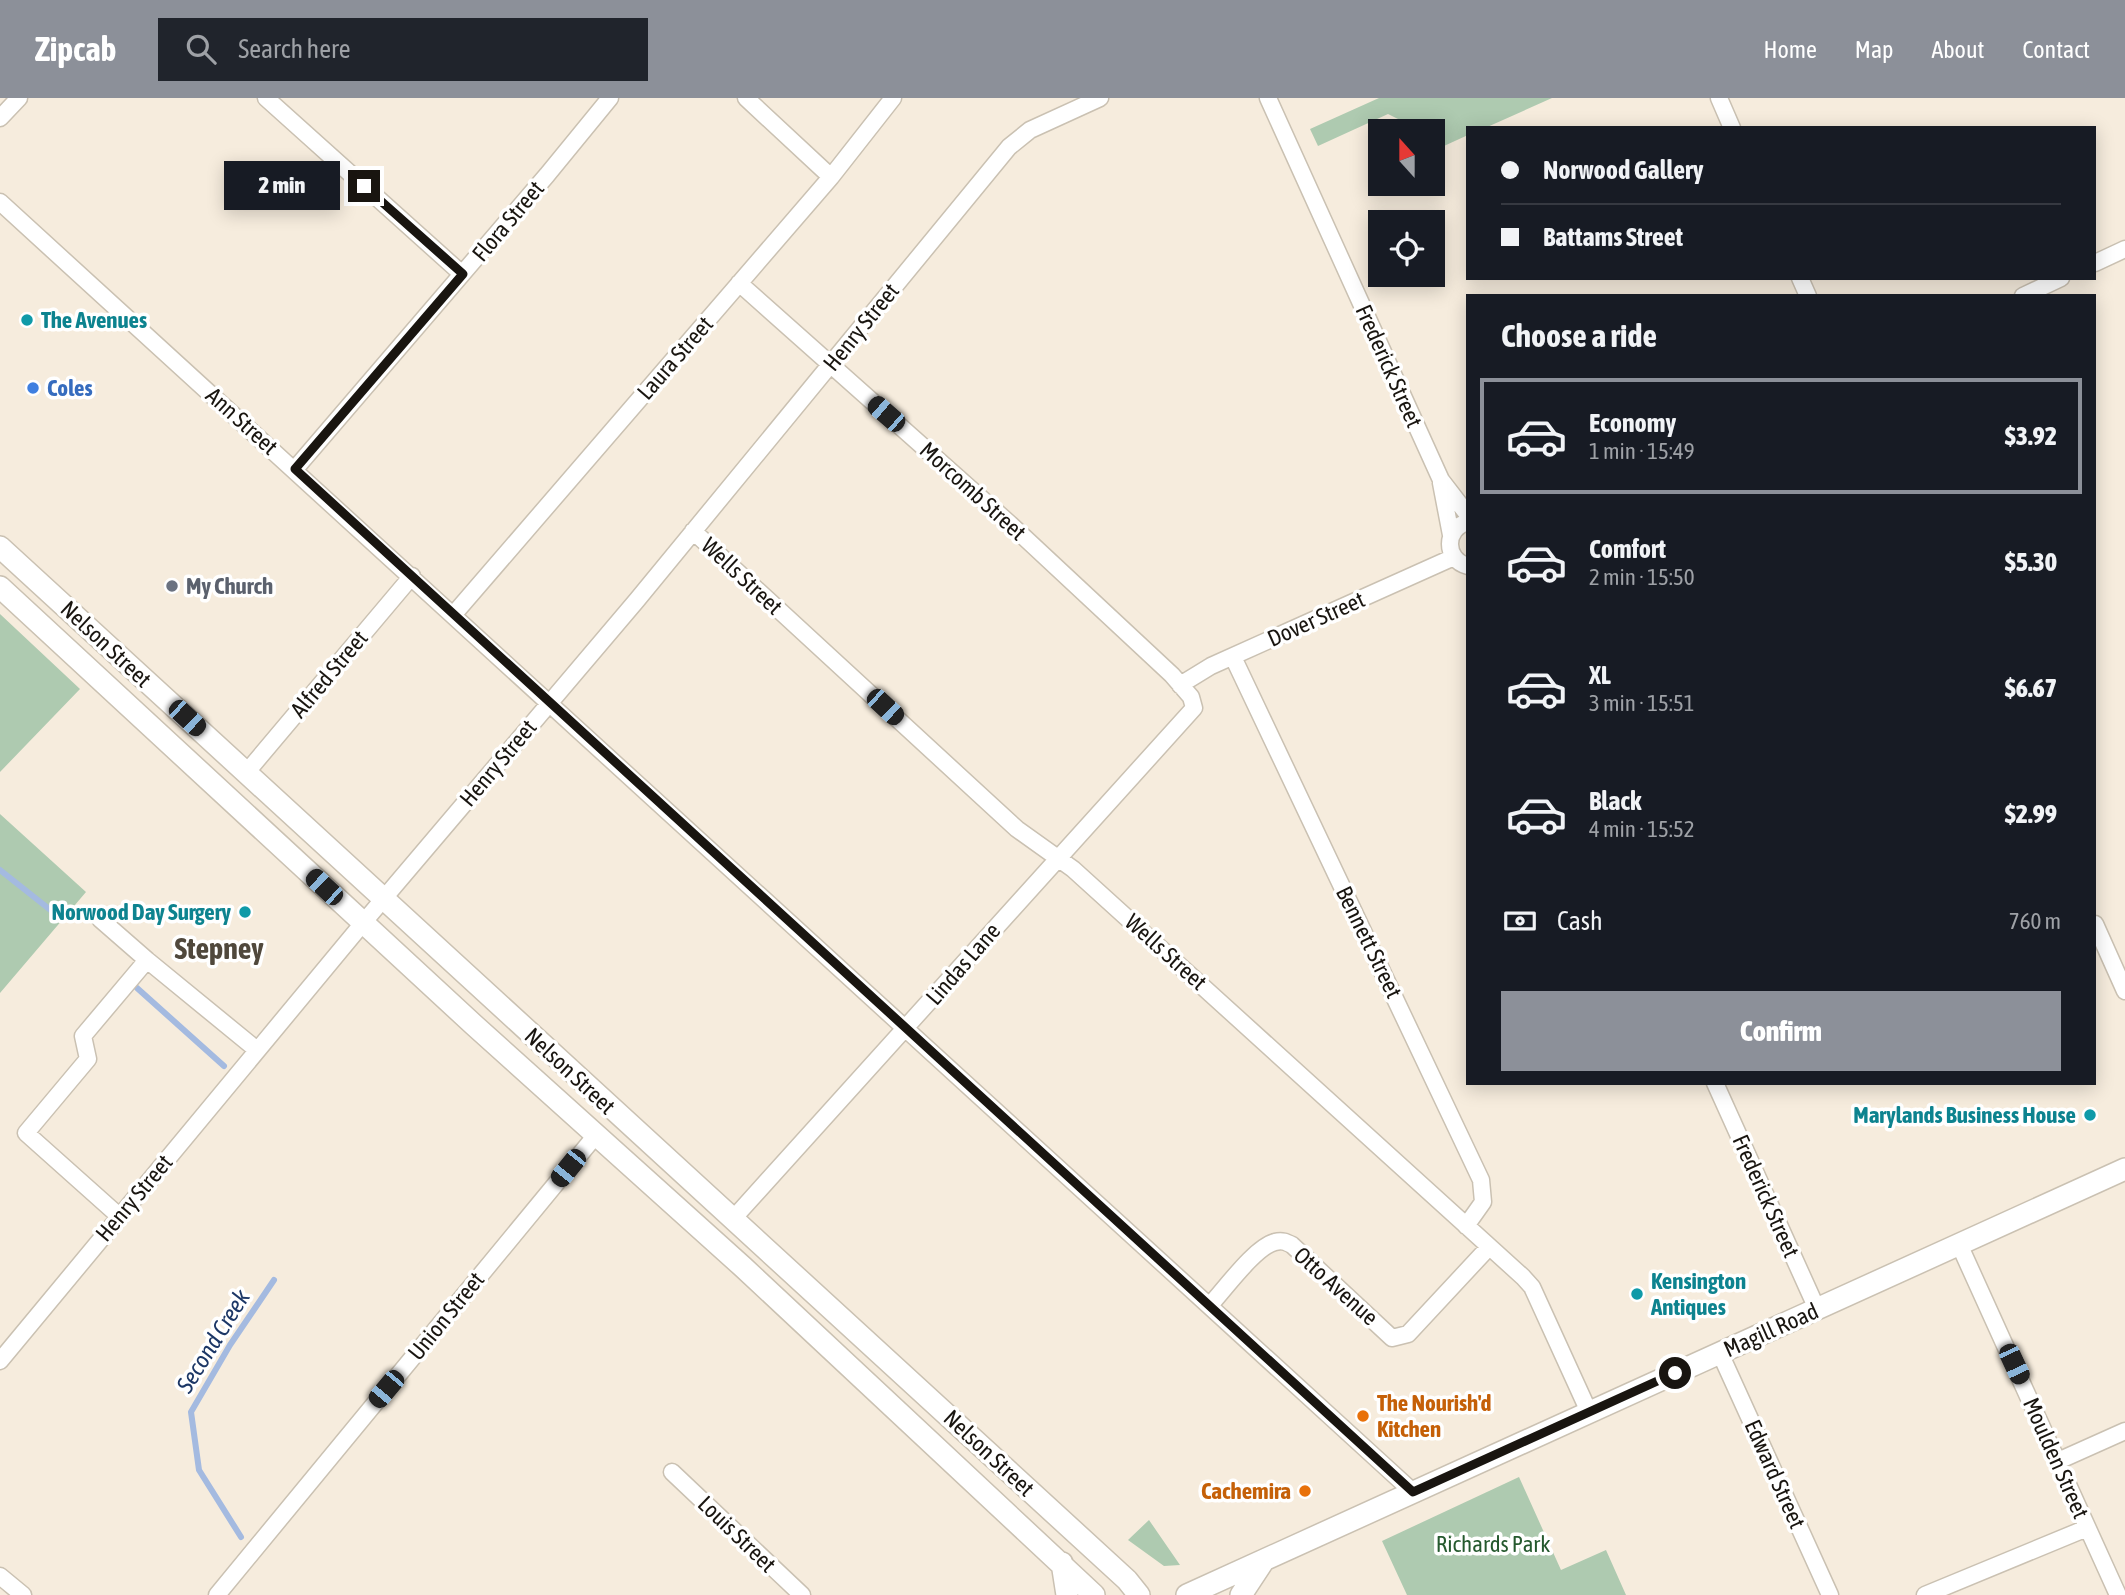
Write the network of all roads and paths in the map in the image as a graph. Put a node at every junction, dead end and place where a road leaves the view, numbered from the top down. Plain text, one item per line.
1 (19, 98) edge
2 (266, 98) edge
3 (610, 98) edge
4 (746, 98) edge
5 (893, 98) edge
6 (1100, 98) edge
7 (1268, 98) edge
8 (1718, 98) edge
9 (0, 118) edge
10 (1731, 126) edge
11 (831, 177) junction
12 (0, 202) edge
13 (2125, 250) edge
14 (2096, 263) edge
15 (463, 274) junction
16 (2057, 280) edge
17 (739, 283) junction
18 (2027, 294) edge
19 (830, 364) junction
20 (295, 469) junction
21 (1441, 480) junction
22 (1466, 512) edge
23 (1466, 523) edge
24 (693, 531) junction
25 (1451, 535) junction
26 (0, 547) edge
27 (1454, 557) junction
28 (1466, 565) edge
29 (412, 576) junction
30 (0, 587) edge
31 (454, 614) junction
32 (1233, 657) junction
33 (1180, 685) junction
34 (550, 702) junction
35 (1194, 708) joint
36 (246, 773) junction
37 (226, 796) junction
38 (1057, 858) junction
39 (384, 899) junction
40 (100, 919) dead end
41 (363, 923) junction
42 (2096, 926) edge
43 (147, 960) junction
44 (2125, 991) edge
45 (907, 1028) junction
46 (257, 1050) junction
47 (1716, 1085) edge
48 (615, 1112) junction
49 (596, 1135) junction
50 (2125, 1169) edge
51 (119, 1216) junction
52 (732, 1220) junction
53 (1466, 1226) junction
54 (1959, 1244) junction
55 (1489, 1247) junction
56 (1210, 1305) junction
57 (1817, 1308) junction
58 (1720, 1353) junction
59 (0, 1361) edge
60 (1589, 1412) junction
61 (2125, 1431) edge
62 (2058, 1461) junction
63 (672, 1472) dead end
64 (1413, 1492) junction
65 (2087, 1528) junction
66 (1264, 1560) junction
67 (1062, 1563) junction
68 (0, 1576) edge
69 (23, 1595) edge
70 (217, 1595) edge
71 (802, 1595) edge
72 (1067, 1595) edge
73 (1094, 1595) edge
74 (1139, 1595) edge
75 (1187, 1595) edge
76 (1241, 1595) edge
77 (1830, 1595) edge
78 (1925, 1595) edge
79 (2118, 1595) edge

1 - 9 street
2 - 15 street
3 - 15 street, Flora Street
4 - 11 street
5 - 11 street, Laura Street
6 - 19 street, Henry Street
7 - 21 street, Frederick Street
8 - 10 street
11 - 17 street, Laura Street
12 - 20 street, Ann Street
13 - 14 street
15 - 20 street, Flora Street
16 - 18 street
17 - 19 street, Morcomb Street
17 - 31 street, Laura Street
19 - 24 street, Henry Street
19 - 33 street, Morcomb Street
20 - 29 street, Ann Street
21 - 22 street, Frederick Street
21 - 25 street, Frederick Street
23 - 25 street
24 - 34 street, Henry Street
24 - 38 street, Wells Street
25 - 27 street, Frederick Street
26 - 36 main road, Nelson Street
27 - 28 street
27 - 32 street, Dover Street
29 - 31 street, Ann Street
29 - 36 street, Alfred Street
30 - 37 main road, Nelson Street
31 - 34 street, Ann Street
32 - 33 street, Dover Street
32 - 53 street, Bennett Street
33 - 35 street, Morcomb Street
34 - 39 street, Henry Street
34 - 45 street, Ann Street
35 - 38 street, Lindas Lane
36 - 37 main road
36 - 39 main road, Nelson Street
37 - 41 main road, Nelson Street
38 - 45 street, Lindas Lane
38 - 53 street, Wells Street
39 - 41 street, Henry Street
39 - 48 main road, Nelson Street
40 - 43 street
41 - 46 street, Henry Street
41 - 49 main road, Nelson Street
42 - 44 street
43 - 46 street
43 - 51 street
45 - 52 street, Lindas Lane
45 - 56 street, Ann Street
46 - 51 street, Henry Street
47 - 57 street, Frederick Street
48 - 49 main road
48 - 52 main road, Nelson Street
49 - 67 main road, Nelson Street
49 - 70 street, Union Street
50 - 54 main road, Magill Road
51 - 59 street, Henry Street
52 - 74 main road, Nelson Street
53 - 55 street, Wells Street
54 - 57 main road, Magill Road
54 - 62 street, Moulden Street
55 - 56 street, Otto Avenue
55 - 60 street, Wells Street
56 - 64 street, Ann Street
57 - 58 main road, Magill Road
58 - 60 main road, Magill Road
58 - 77 street, Edward Street
60 - 64 main road, Magill Road
61 - 62 street
62 - 65 street, Moulden Street
63 - 71 street, Louis Street
64 - 66 main road, Magill Road
65 - 78 street
65 - 79 street, Moulden Street
66 - 75 main road, Magill Road
66 - 76 main road
67 - 72 main road
67 - 73 main road, Nelson Street
68 - 69 street

